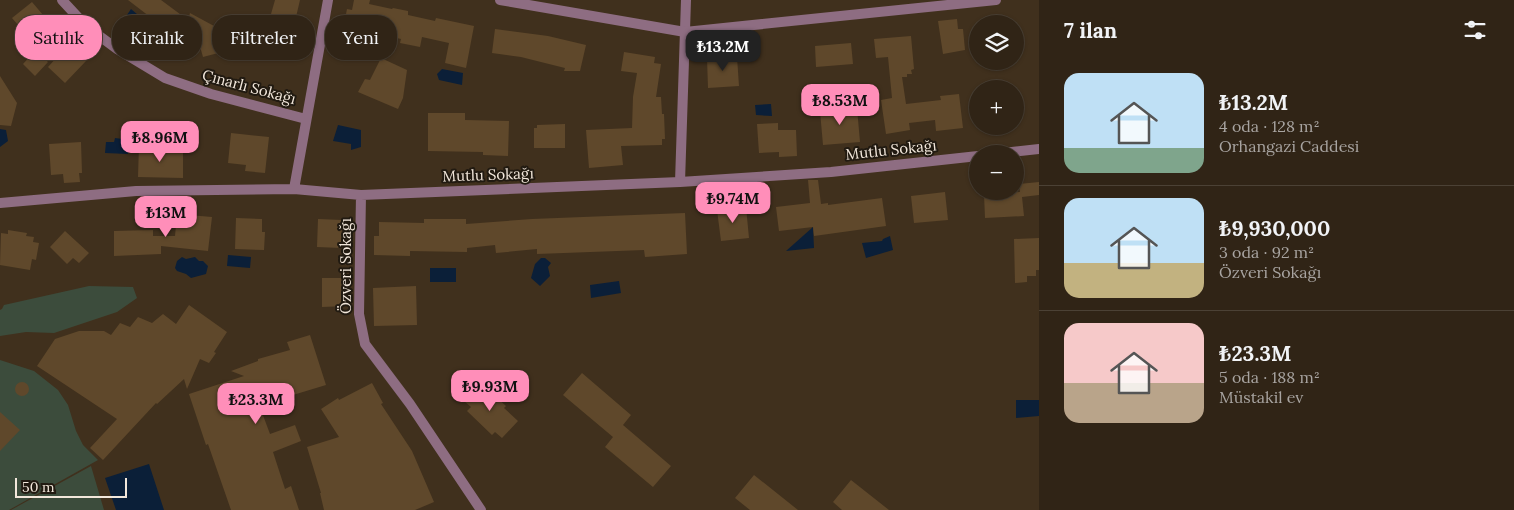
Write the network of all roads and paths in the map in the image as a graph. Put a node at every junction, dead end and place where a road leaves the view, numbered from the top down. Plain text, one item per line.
1 (62, 0) edge
2 (328, 0) edge
3 (500, 0) edge
4 (686, 0) edge
5 (996, 0) edge
6 (684, 32) junction
7 (306, 119) junction
8 (1039, 149) edge
9 (1024, 151) edge
10 (969, 157) edge
11 (680, 182) junction
12 (294, 189) junction
13 (361, 195) junction
14 (0, 204) edge
15 (481, 510) edge

1 - 7 street, Çınarlı Sokağı
2 - 7 street
3 - 6 street
4 - 6 street
5 - 6 street
6 - 11 street
7 - 12 street
8 - 9 street
10 - 11 street, Mutlu Sokağı
11 - 13 street, Mutlu Sokağı
12 - 13 street, Mutlu Sokağı
12 - 14 street, Mutlu Sokağı
13 - 15 street, Özveri Sokağı

